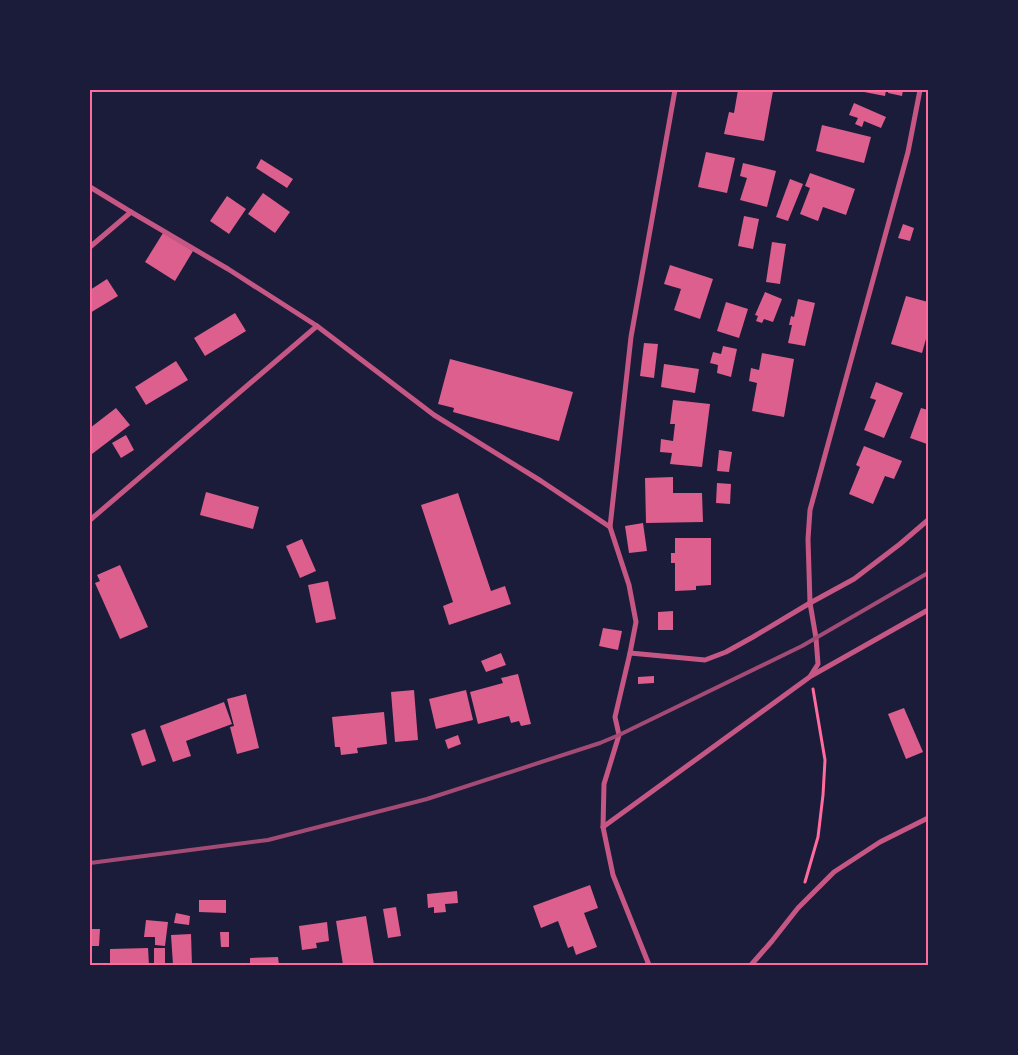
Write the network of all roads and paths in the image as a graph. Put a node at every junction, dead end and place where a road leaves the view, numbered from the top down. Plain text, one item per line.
1 (675, 90) edge
2 (920, 90) edge
3 (90, 187) edge
4 (131, 212) junction
5 (90, 247) edge
6 (317, 326) junction
7 (90, 520) edge
8 (928, 520) edge
9 (610, 526) junction
10 (810, 603) junction
11 (928, 610) edge
12 (630, 653) junction
13 (811, 676) junction
14 (928, 818) edge
15 (603, 827) junction
16 (798, 908) junction
17 (649, 965) edge
18 (751, 965) edge

1 - 9 street
2 - 10 street
3 - 4 street
4 - 5 street
4 - 6 street
6 - 7 street
6 - 9 street
8 - 10 street
9 - 12 street
10 - 12 street
10 - 13 street
11 - 13 street
12 - 15 street
13 - 15 street
13 - 16 path
14 - 16 street
15 - 17 street
16 - 18 street

